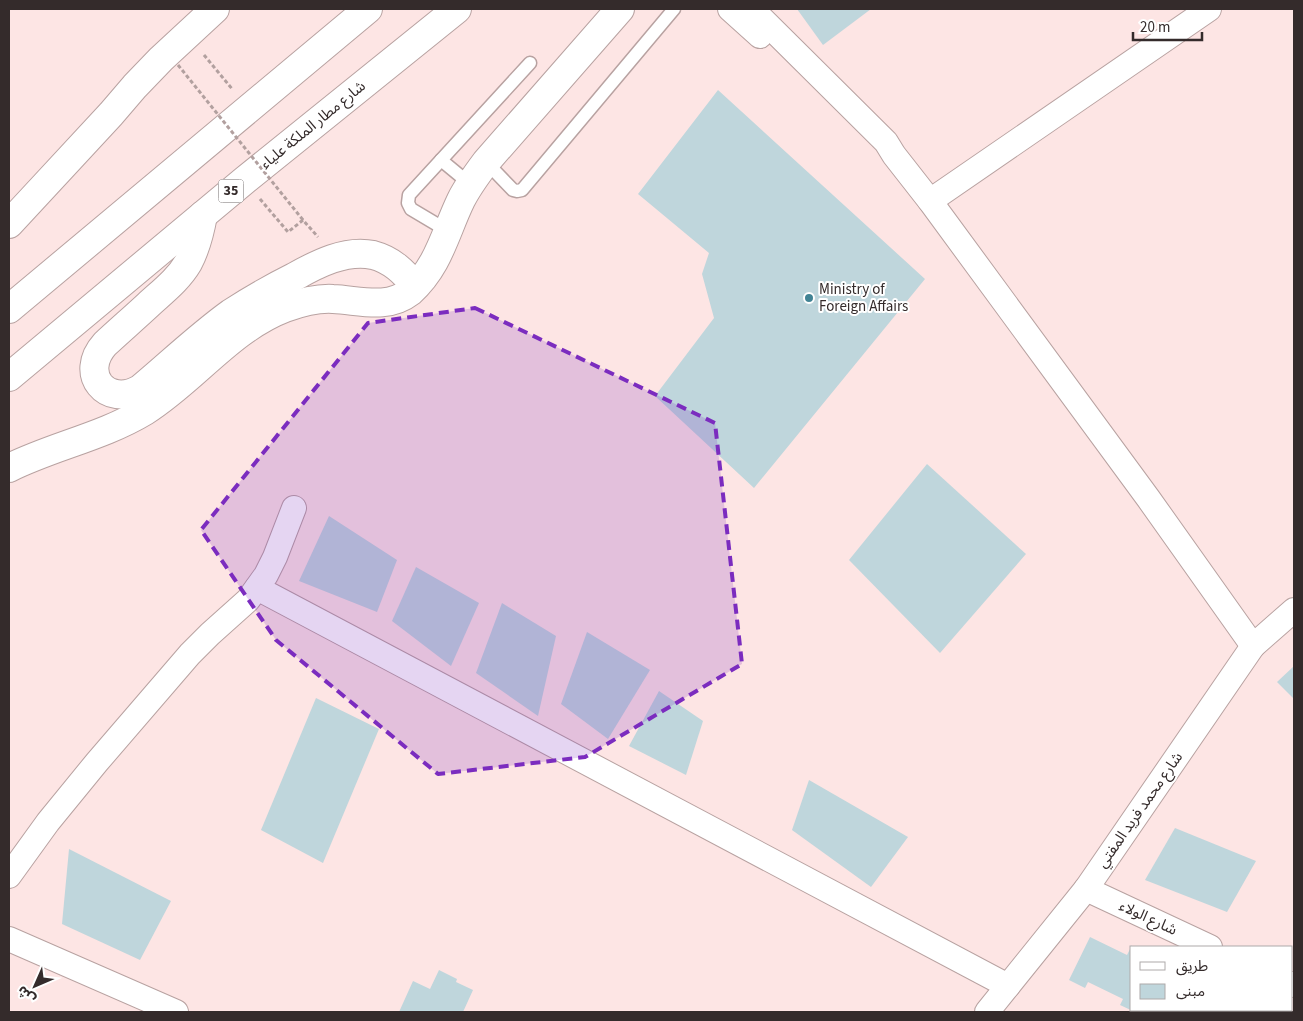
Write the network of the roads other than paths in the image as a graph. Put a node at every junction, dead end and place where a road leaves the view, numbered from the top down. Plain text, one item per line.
1 (215, 9) edge
2 (368, 9) edge
3 (457, 9) edge
4 (620, 9) edge
5 (674, 9) edge
6 (730, 9) edge
7 (752, 9) edge
8 (1209, 9) edge
9 (530, 63) dead end
10 (894, 155) junction
11 (441, 160) junction
12 (486, 162) junction
13 (470, 184) junction
14 (930, 201) junction
15 (203, 215) junction
16 (9, 222) edge
17 (448, 232) junction
18 (415, 286) junction
19 (9, 310) edge
20 (9, 378) edge
21 (9, 468) edge
22 (294, 508) dead end
23 (257, 588) junction
24 (1294, 610) edge
25 (1253, 646) junction
26 (9, 876) edge
27 (1086, 889) junction
28 (9, 939) edge
29 (1208, 946) edge
30 (1008, 986) junction
31 (176, 1012) edge
32 (987, 1012) edge

1 - 16 main road
2 - 19 main road
3 - 15 main road, شارع مطار الملكة علياء / 35
4 - 12 main road
5 - 12 lane
6 - 10 street
7 - 10 street
8 - 14 street
9 - 11 lane
10 - 14 street
11 - 13 lane
11 - 17 lane
12 - 13 main road
13 - 17 main road
14 - 25 street
15 - 18 main road
15 - 20 main road, شارع مطار الملكة علياء / 35
17 - 18 main road
18 - 21 main road
22 - 23 street
23 - 26 street
23 - 30 street
24 - 25 street, شارع محمد فريد المفتي
25 - 27 street, شارع محمد فريد المفتي
27 - 29 street, شارع الولاء
27 - 30 street, شارع محمد فريد المفتي
28 - 31 street
30 - 32 street, شارع محمد فريد المفتي

